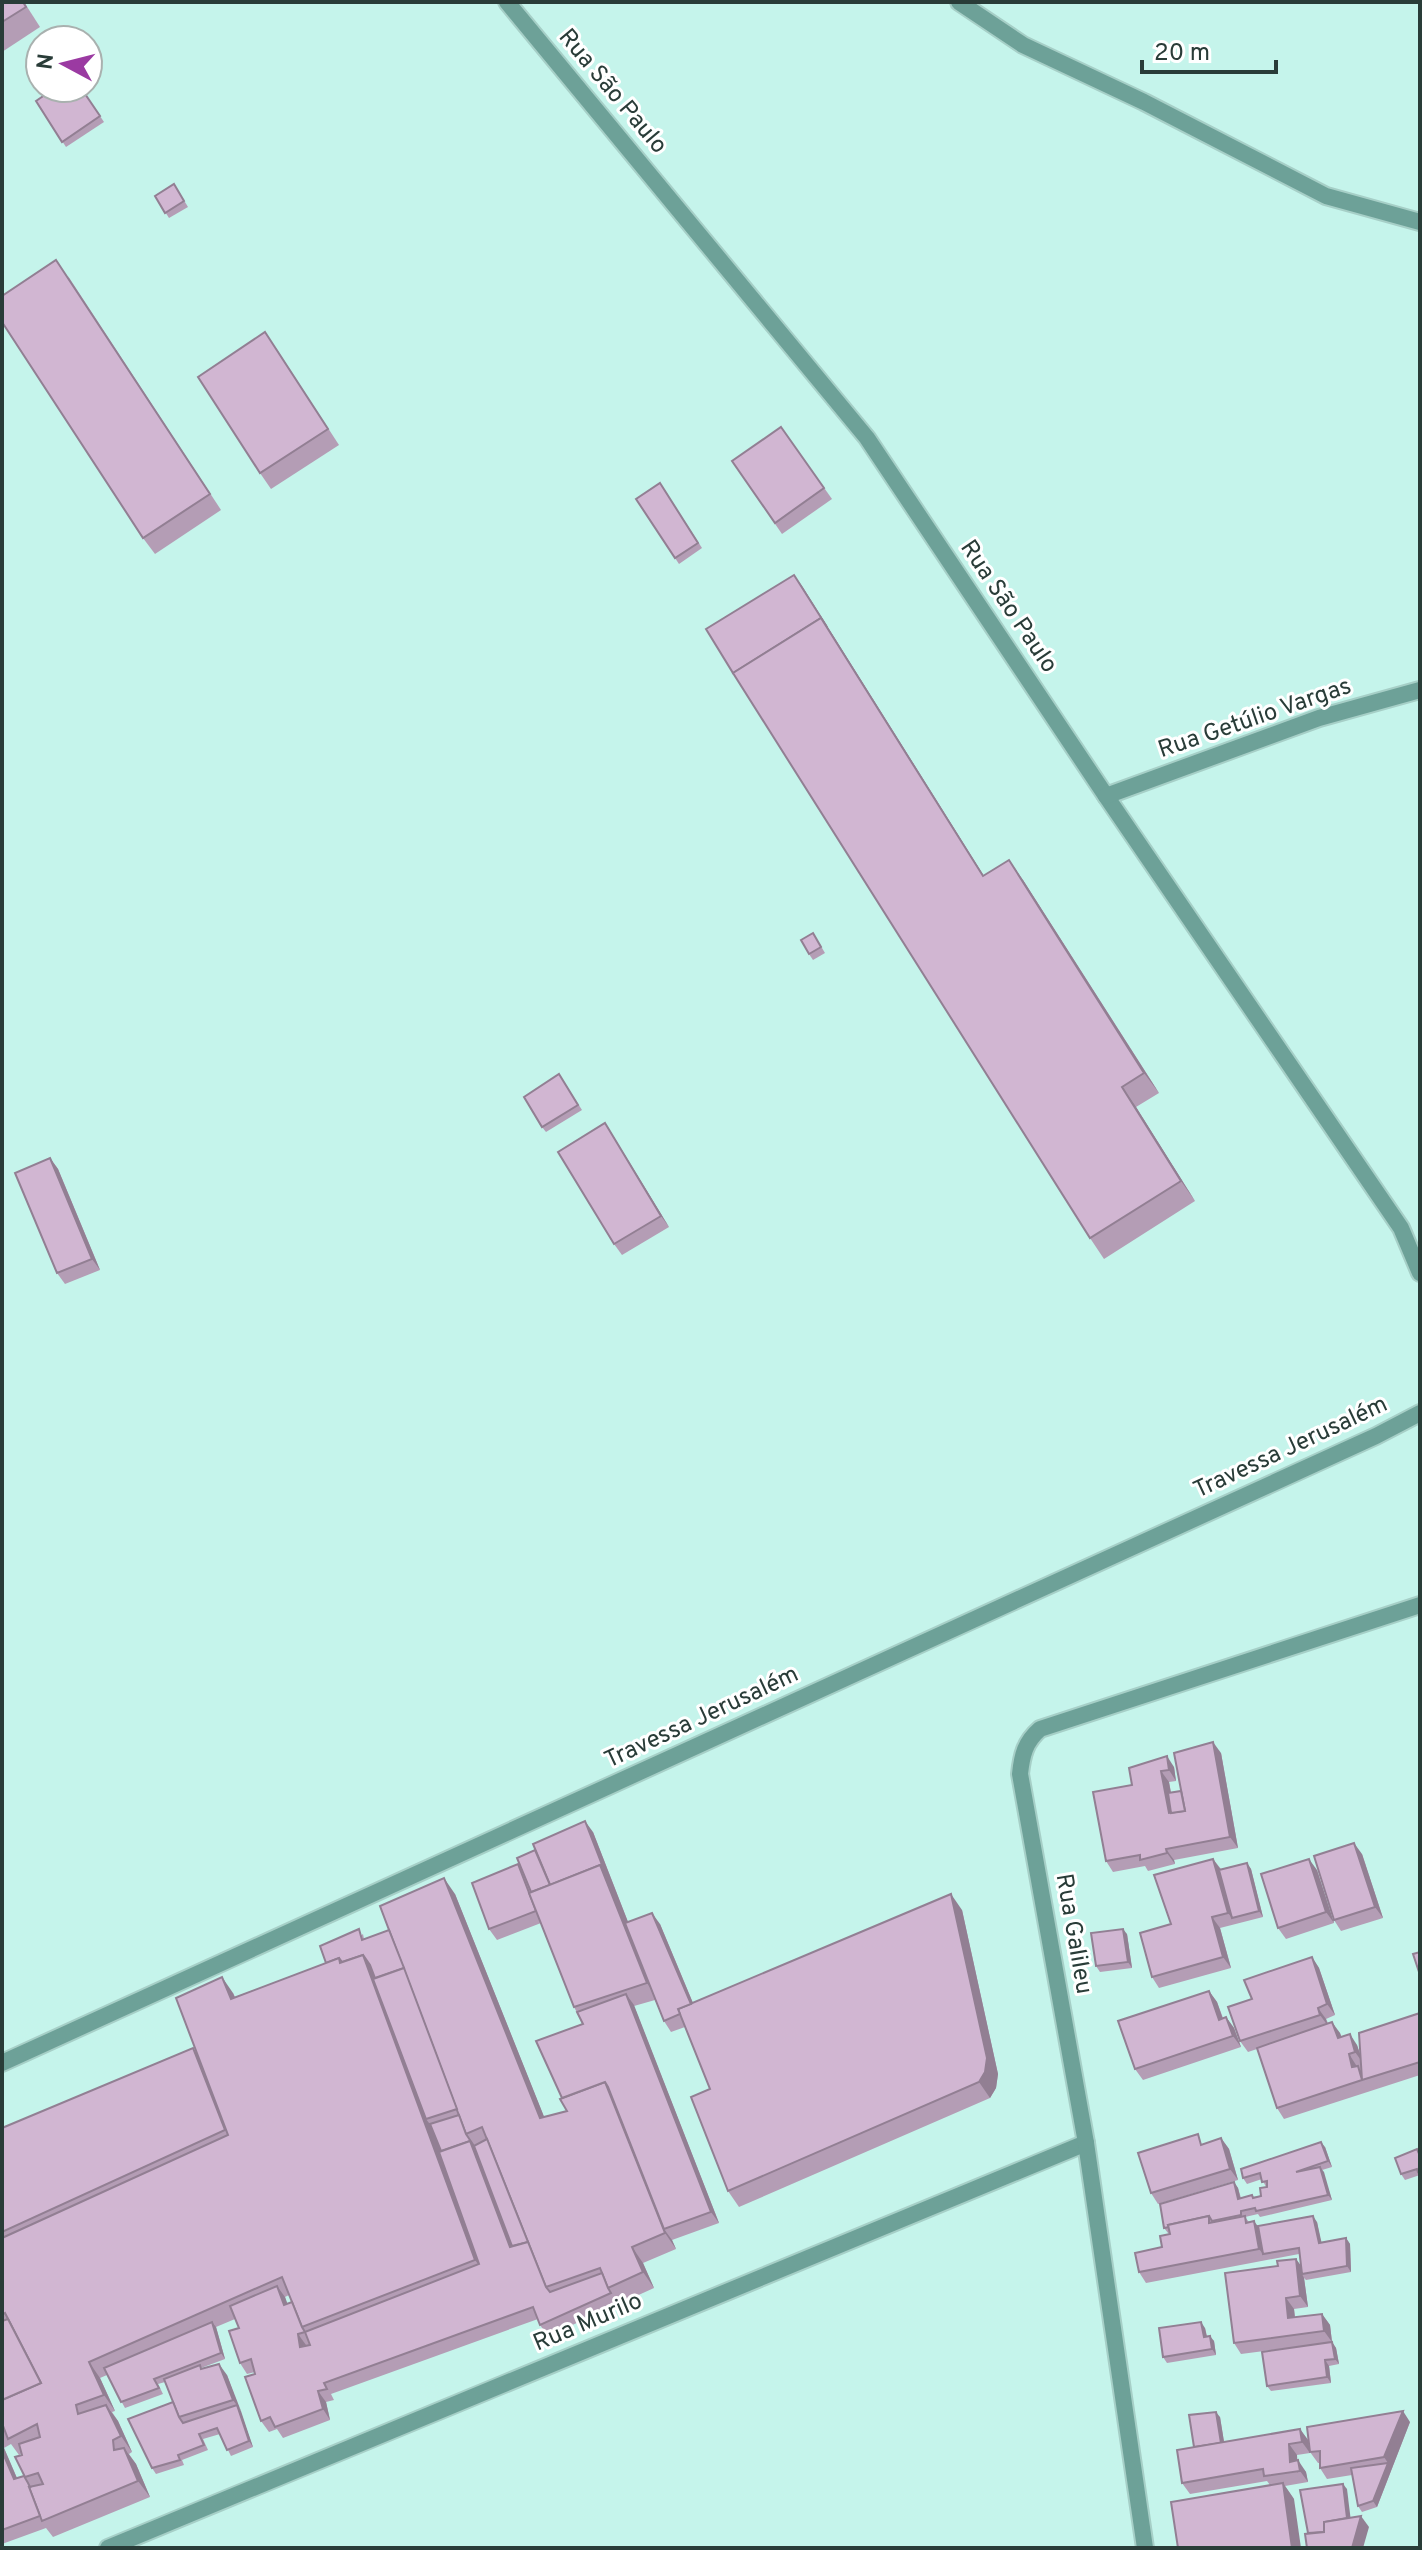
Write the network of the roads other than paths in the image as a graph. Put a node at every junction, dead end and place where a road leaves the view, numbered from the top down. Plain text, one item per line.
1 (507, 2) edge
2 (959, 2) edge
3 (1420, 222) edge
4 (1420, 690) edge
5 (1106, 796) junction
6 (1420, 1273) edge
7 (1420, 1413) edge
8 (1420, 1605) edge
9 (2, 2063) edge
10 (1086, 2143) junction
11 (108, 2548) edge
12 (1145, 2548) edge

1 - 5 street, Rua São Paulo
2 - 3 street
4 - 5 street, Rua Getúlio Vargas
5 - 6 street, Rua São Paulo
7 - 9 street, Travessa Jerusalém
8 - 10 street, Rua Galileu
10 - 11 street, Rua Murilo
10 - 12 street, Rua Galileu

